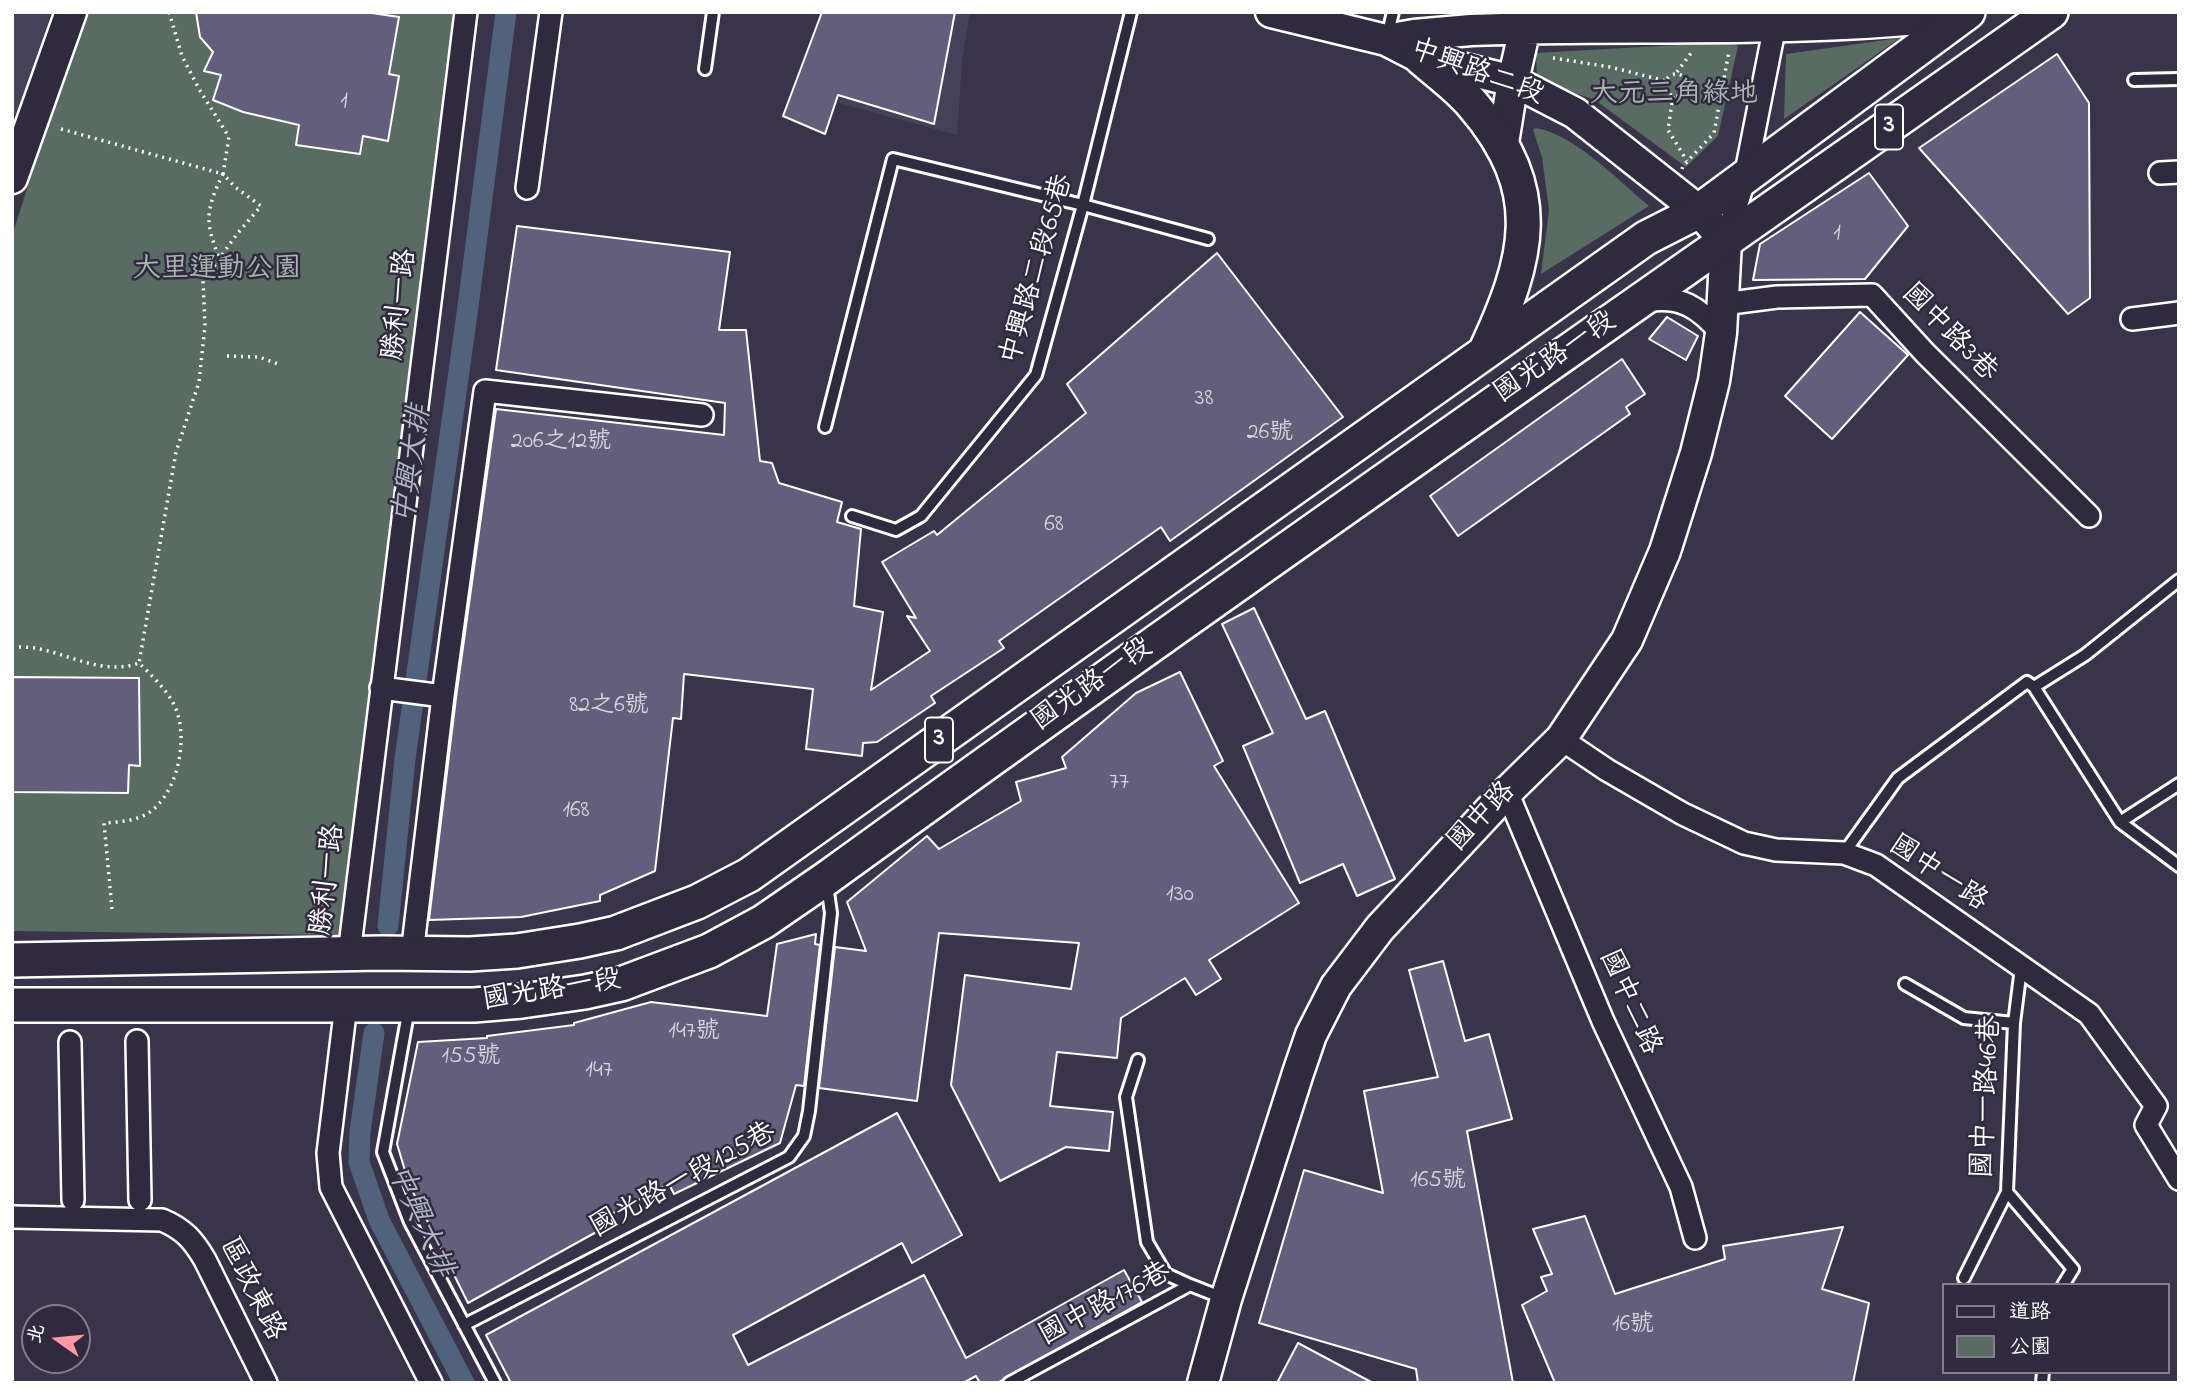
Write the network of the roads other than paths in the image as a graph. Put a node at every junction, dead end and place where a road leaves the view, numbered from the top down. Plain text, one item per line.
1 (71, 12) edge
2 (466, 12) edge
3 (551, 12) edge
4 (713, 12) edge
5 (1131, 12) edge
6 (2052, 12) edge
7 (1273, 13) edge
8 (1966, 13) edge
9 (1776, 19) edge
10 (1390, 26) edge
11 (1525, 28) junction
12 (1421, 58) junction
13 (705, 69) dead end
14 (2179, 79) edge
15 (2134, 80) dead end
16 (1513, 81) junction
17 (1502, 149) junction
18 (15, 158) edge
19 (1745, 177) junction
20 (527, 188) dead end
21 (1083, 205) junction
22 (1699, 211) junction
23 (1208, 239) dead end
24 (1726, 242) junction
25 (1641, 302) junction
26 (2179, 313) edge
27 (1722, 318) junction
28 (2132, 319) dead end
29 (1485, 352) junction
30 (702, 415) dead end
31 (825, 427) dead end
32 (852, 516) dead end
33 (2090, 516) dead end
34 (2179, 580) edge
35 (2034, 687) junction
36 (381, 688) junction
37 (443, 696) junction
38 (1561, 739) junction
39 (2179, 784) edge
40 (1507, 792) junction
41 (2120, 821) junction
42 (1844, 853) junction
43 (2179, 866) edge
44 (827, 878) junction
45 (349, 954) junction
46 (412, 954) junction
47 (12, 960) edge
48 (2021, 968) junction
49 (1905, 984) dead end
50 (12, 1005) edge
51 (346, 1005) junction
52 (410, 1005) junction
53 (2014, 1023) junction
54 (136, 1041) dead end
55 (71, 1042) dead end
56 (1138, 1060) dead end
57 (2179, 1180) edge
58 (2007, 1192) junction
59 (72, 1200) dead end
60 (140, 1200) dead end
61 (12, 1217) edge
62 (1695, 1238) dead end
63 (1964, 1278) dead end
64 (2064, 1283) edge
65 (1190, 1285) junction
66 (1226, 1299) junction
67 (464, 1325) junction
68 (266, 1383) edge
69 (432, 1383) edge
70 (495, 1383) edge
71 (1009, 1383) edge
72 (1203, 1383) edge

1 - 18 street
2 - 36 street, 勝利一路
3 - 20 street
4 - 13 lane
5 - 21 lane, 中興路二段65巷
6 - 24 main road, 國光路一段 / 3
7 - 10 street, 中興路二段
8 - 9 street, 中興路二段
8 - 19 main road, 國光路一段 / 3
9 - 11 street, 中興路二段
9 - 19 street
10 - 11 street, 中興路二段
10 - 12 street, 中興路二段
11 - 16 street
12 - 16 street, 中興路二段
12 - 17 main road
14 - 15 lane
16 - 17 street
16 - 22 street, 中興路二段
17 - 29 main road
19 - 22 main road, 國光路一段 / 3
19 - 24 street
21 - 23 lane
21 - 31 lane
21 - 32 lane, 中興路二段65巷
22 - 24 street, 中興路二段
22 - 29 main road, 國光路一段 / 3
24 - 25 main road, 國光路一段 / 3
24 - 27 street, 國中路
25 - 27 street
25 - 44 main road, 國光路一段 / 3
26 - 28 street
27 - 33 street, 國中路3巷
27 - 38 street, 國中路
29 - 46 main road, 國光路一段 / 3
30 - 37 street
34 - 35 lane
35 - 41 lane
35 - 42 lane
36 - 37 street
36 - 45 street, 勝利一路
37 - 46 street
38 - 40 street, 國中路
38 - 42 street, 國中一路
39 - 41 lane
40 - 62 street, 國中二路
40 - 66 street, 國中路
41 - 43 lane
42 - 48 street, 國中一路
44 - 52 main road, 國光路一段 / 3
44 - 67 lane, 國光路一段125巷
45 - 46 main road, 國光路一段 / 3
45 - 47 main road, 國光路一段 / 3
48 - 53 lane, 國中一路46巷
48 - 57 street, 國中一路
49 - 53 lane
50 - 51 main road, 國光路一段 / 3
51 - 52 main road, 國光路一段 / 3
51 - 69 street
52 - 67 lane
53 - 58 lane, 國中一路46巷
54 - 60 street
55 - 59 street
56 - 65 lane
58 - 63 lane
58 - 64 lane, 國中一路46巷
61 - 68 street, 區政東路
65 - 66 lane, 國中路176巷
65 - 71 lane, 國中路176巷
66 - 72 street, 國中路
67 - 70 lane

